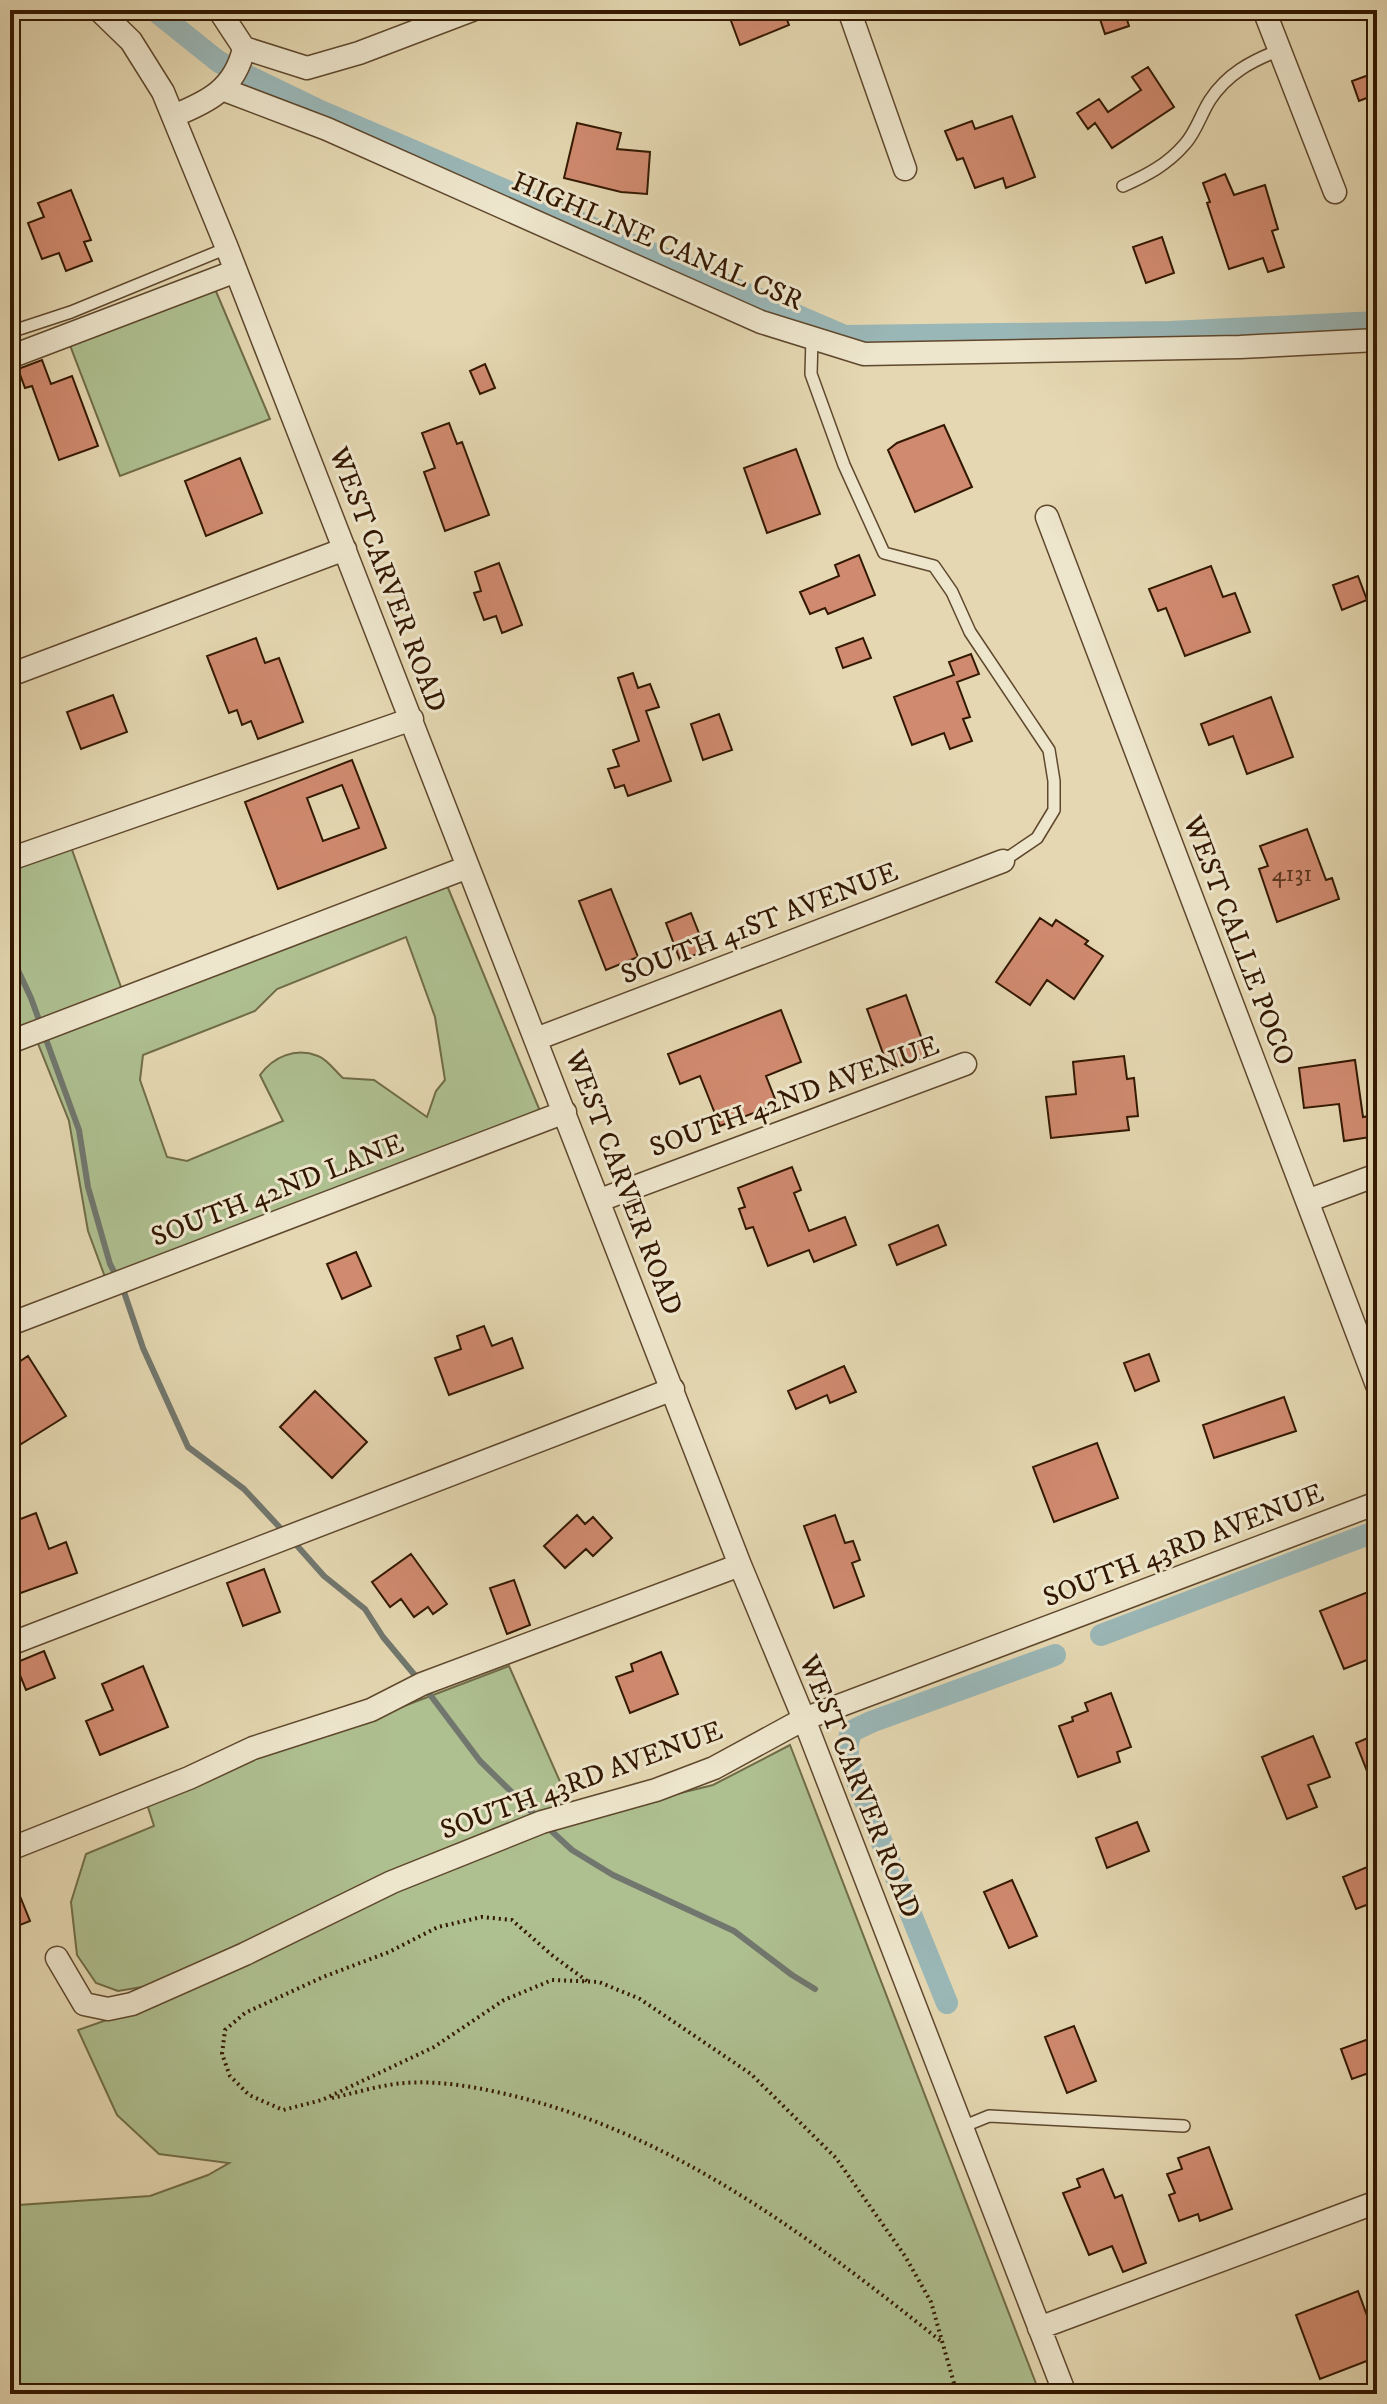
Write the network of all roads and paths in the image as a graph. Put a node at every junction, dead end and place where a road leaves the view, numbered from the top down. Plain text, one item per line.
1 (99, 10) edge
2 (219, 10) edge
3 (472, 10) edge
4 (849, 10) edge
5 (1264, 10) edge
6 (1280, 50) junction
7 (242, 56) junction
8 (222, 89) junction
9 (173, 116) junction
10 (905, 169) dead end
11 (1123, 186) dead end
12 (1335, 192) dead end
13 (227, 248) junction
14 (236, 271) junction
15 (10, 332) edge
16 (812, 338) junction
17 (1377, 340) edge
18 (10, 357) edge
19 (1047, 517) dead end
20 (345, 549) junction
21 (10, 675) edge
22 (412, 719) junction
23 (10, 859) edge
24 (1003, 861) joint
25 (468, 867) junction
26 (536, 1039) junction
27 (10, 1042) edge
28 (965, 1064) dead end
29 (565, 1112) junction
30 (1377, 1175) edge
31 (600, 1200) junction
32 (1307, 1201) junction
33 (10, 1324) edge
34 (1377, 1385) edge
35 (673, 1389) junction
36 (1377, 1503) edge
37 (740, 1565) junction
38 (10, 1644) edge
39 (804, 1719) junction
40 (10, 1849) edge
41 (57, 1958) dead end
42 (587, 1981) junction
43 (322, 2100) junction
44 (1184, 2126) dead end
45 (962, 2127) junction
46 (1377, 2202) edge
47 (1039, 2328) junction
48 (944, 2343) junction
49 (957, 2394) edge
50 (1065, 2394) edge

1 - 9 street, WEST CARVER ROAD
2 - 7 street
3 - 7 street
4 - 10 street
5 - 6 street
6 - 11 lane
6 - 12 street
7 - 8 street
8 - 9 street
8 - 16 street, HIGHLINE CANAL CSR
9 - 13 street, WEST CARVER ROAD
13 - 14 street, WEST CARVER ROAD
13 - 15 lane
14 - 18 street
14 - 20 street, WEST CARVER ROAD
16 - 17 street, HIGHLINE CANAL CSR
16 - 24 lane
19 - 32 street, WEST CALLE POCO
20 - 21 street
20 - 22 street, WEST CARVER ROAD
22 - 23 street
22 - 25 street, WEST CARVER ROAD
24 - 26 street, SOUTH 41ST AVENUE
25 - 26 street, WEST CARVER ROAD
25 - 27 street
26 - 29 street, WEST CARVER ROAD
28 - 31 street, SOUTH 42ND AVENUE
29 - 31 street, WEST CARVER ROAD
29 - 33 street, SOUTH 42ND LANE
30 - 32 street
31 - 35 street, WEST CARVER ROAD
32 - 34 street, WEST CALLE POCO
35 - 37 street, WEST CARVER ROAD
35 - 38 street
36 - 39 street, SOUTH 43RD AVENUE
37 - 39 street, WEST CARVER ROAD
37 - 40 street
39 - 41 street, SOUTH 43RD AVENUE
39 - 45 street, WEST CARVER ROAD
42 - 43 path
42 - 43 path
42 - 48 path
43 - 48 path
44 - 45 lane
45 - 47 street, WEST CARVER ROAD
46 - 47 street
47 - 50 street, WEST CARVER ROAD
48 - 49 path

